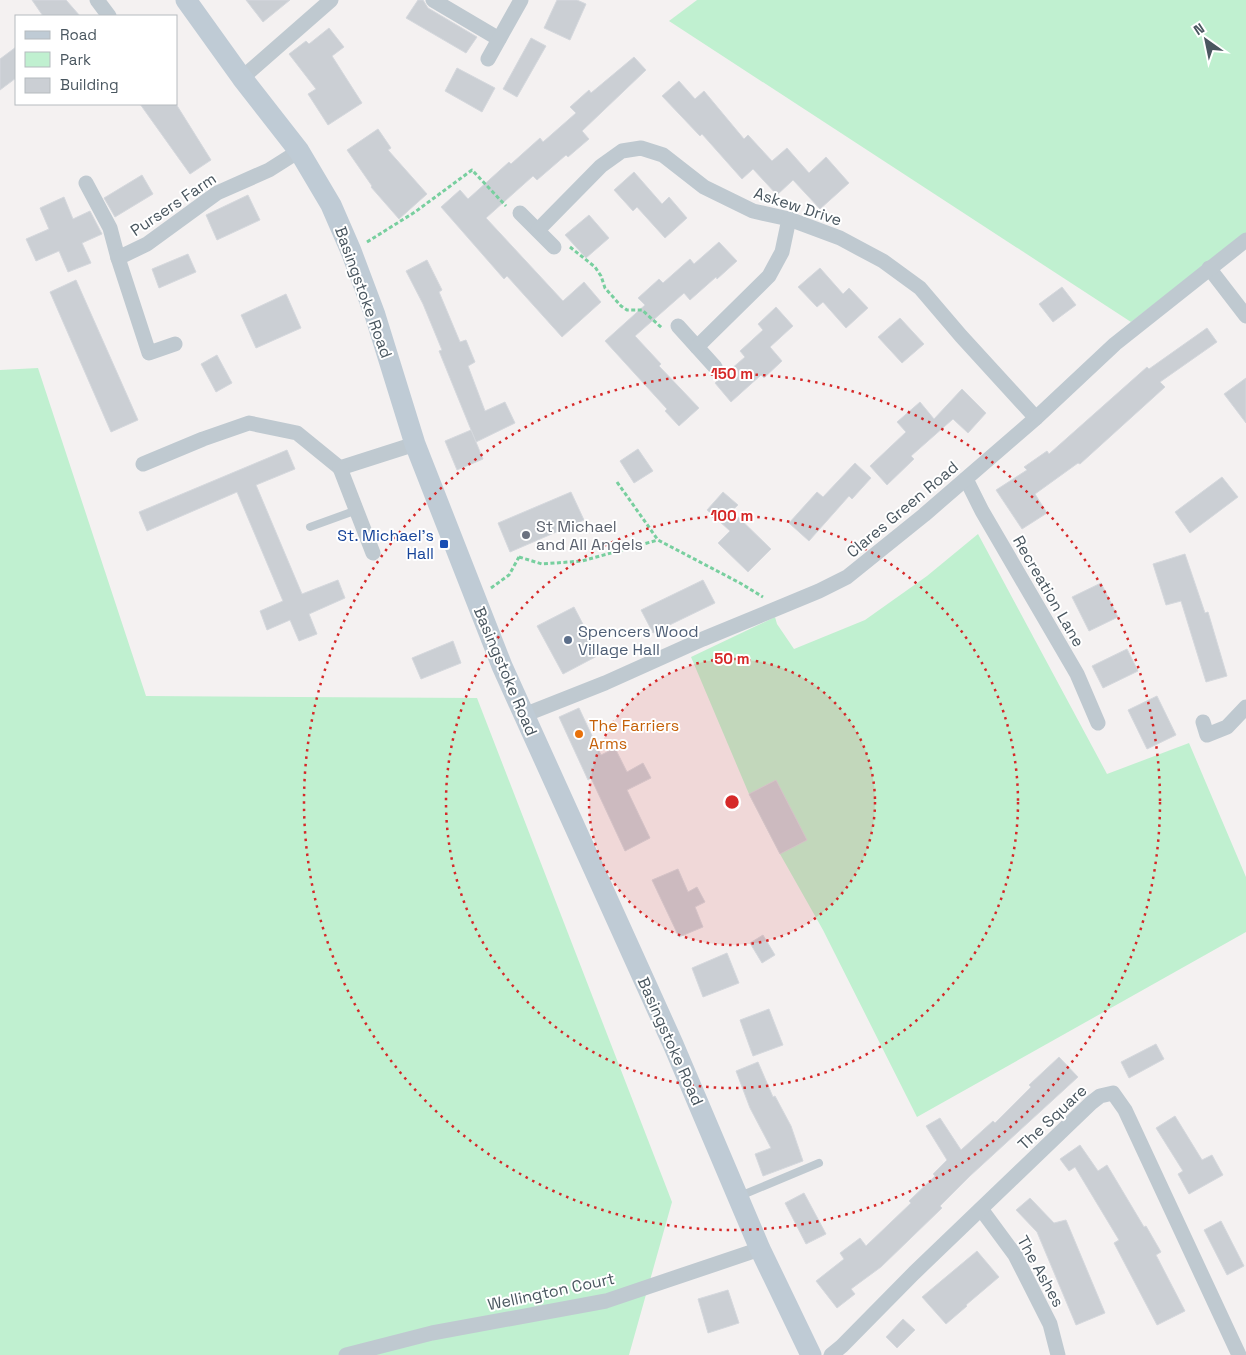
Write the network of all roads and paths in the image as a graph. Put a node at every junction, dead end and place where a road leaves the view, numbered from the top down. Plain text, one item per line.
1 (97, 0) edge
2 (186, 0) edge
3 (331, 0) edge
4 (433, 0) edge
5 (521, 0) edge
6 (108, 15) edge
7 (499, 40) junction
8 (488, 60) dead end
9 (242, 78) junction
10 (299, 151) junction
11 (86, 183) dead end
12 (520, 212) joint
13 (789, 219) junction
14 (538, 230) junction
15 (1246, 240) edge
16 (554, 247) joint
17 (351, 251) junction
18 (118, 258) junction
19 (1210, 268) junction
20 (1246, 316) edge
21 (678, 326) joint
22 (175, 344) dead end
23 (697, 347) junction
24 (715, 367) dead end
25 (1036, 418) junction
26 (415, 444) junction
27 (143, 464) dead end
28 (340, 468) junction
29 (966, 479) junction
30 (617, 482) dead end
31 (357, 510) junction
32 (310, 527) dead end
33 (658, 540) junction
34 (373, 552) dead end
35 (475, 597) junction
36 (778, 607) junction
37 (1246, 708) edge
38 (524, 715) junction
39 (1098, 723) dead end
40 (1206, 735) dead end
41 (820, 1163) dead end
42 (738, 1197) junction
43 (981, 1209) junction
44 (760, 1249) junction
45 (346, 1355) edge
46 (811, 1355) edge
47 (831, 1355) edge
48 (1058, 1355) edge
49 (1239, 1355) edge

1 - 6 street
2 - 9 street, Basingstoke Road
3 - 9 street
4 - 7 street
5 - 7 street
7 - 8 street
9 - 10 street, Basingstoke Road
10 - 17 street, Basingstoke Road
10 - 18 street, Pursers Farm
11 - 18 street, Pursers Farm
12 - 14 street
12 - 17 path
13 - 14 street, Askew Drive
13 - 23 street
13 - 25 street, Askew Drive
14 - 16 street
15 - 19 street, Clares Green Road
16 - 21 path
17 - 26 street, Basingstoke Road
18 - 22 street, Pursers Farm
19 - 20 street
19 - 25 street, Clares Green Road
21 - 23 street
23 - 24 street
25 - 29 street, Clares Green Road
26 - 28 street
26 - 35 street, Basingstoke Road
27 - 28 street
28 - 31 street
29 - 36 street, Clares Green Road
29 - 39 street, Recreation Lane
30 - 33 path
31 - 32 lane
31 - 34 street
33 - 35 path
33 - 36 path
35 - 38 street, Basingstoke Road
36 - 38 street, Clares Green Road
37 - 40 street
38 - 42 street, Basingstoke Road
41 - 42 lane
42 - 44 street, Basingstoke Road
43 - 47 street, The Square
43 - 48 street, The Ashes
43 - 49 street, The Square
44 - 45 street, Wellington Court
44 - 46 street, Basingstoke Road

